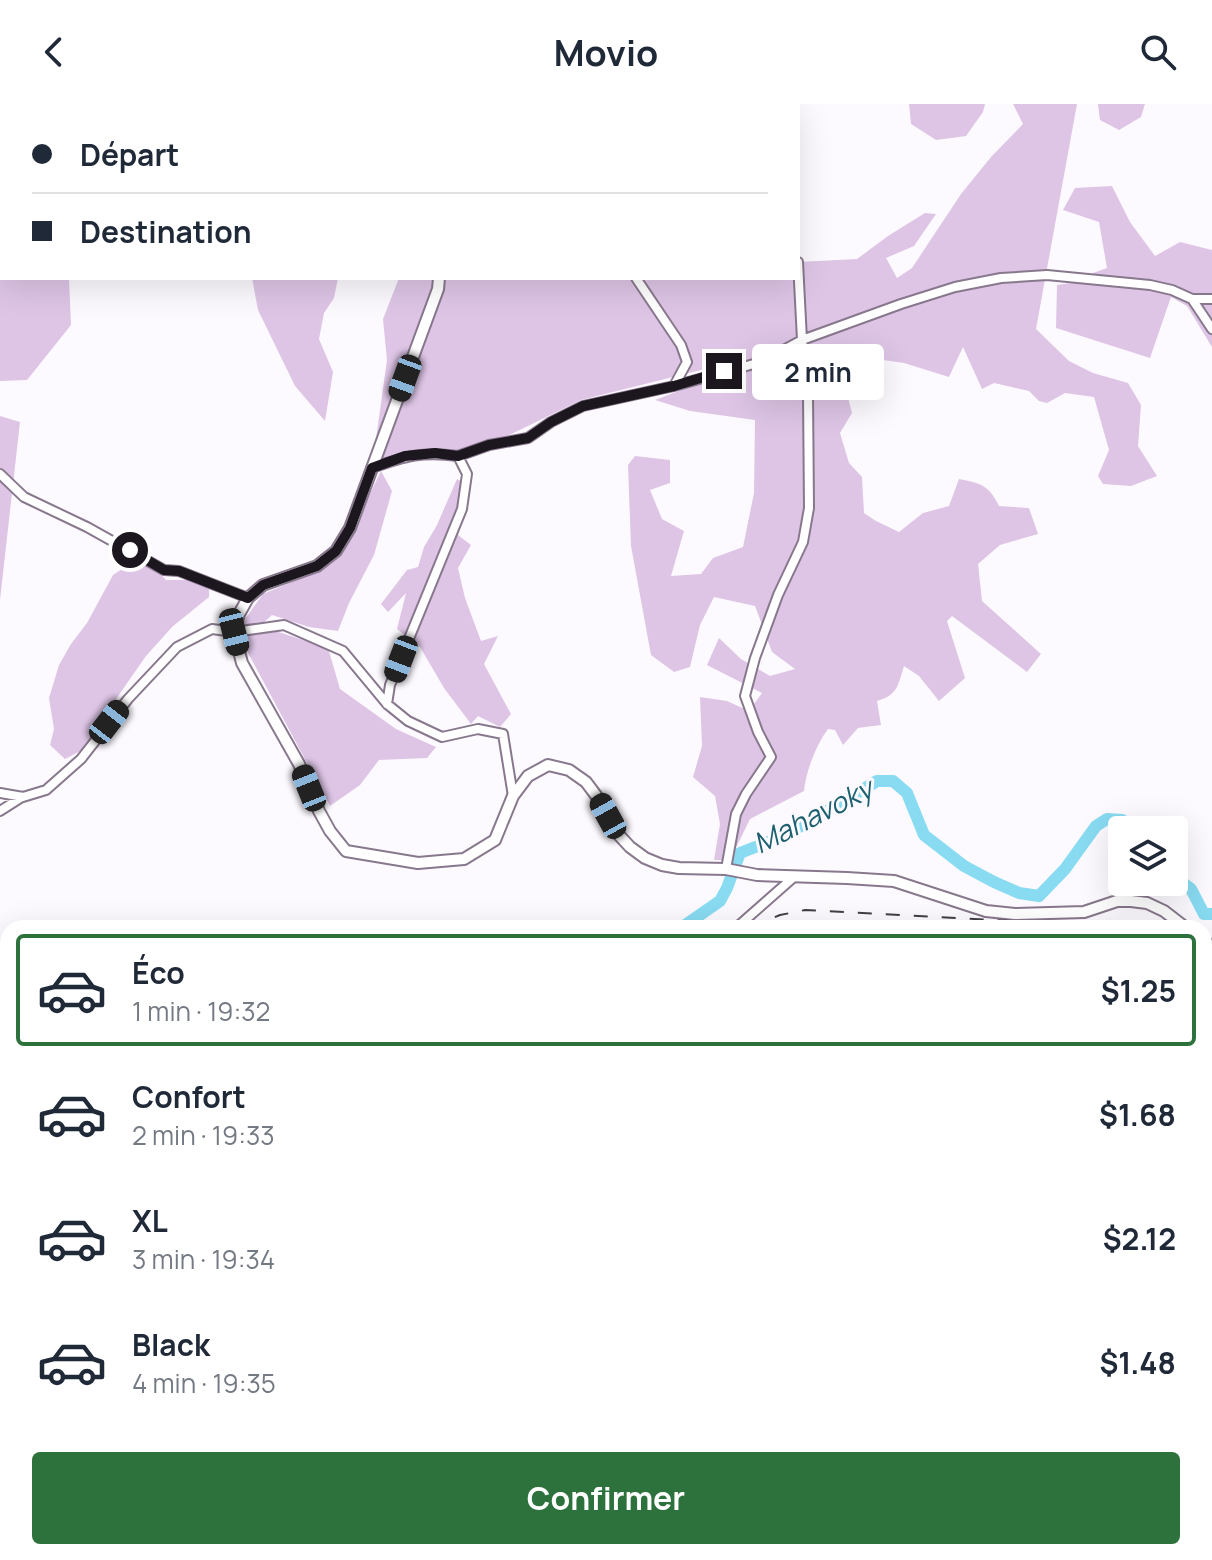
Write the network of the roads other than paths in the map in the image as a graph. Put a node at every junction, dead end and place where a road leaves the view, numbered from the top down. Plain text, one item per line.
1 (439, 280) edge
2 (637, 280) edge
3 (799, 280) edge
4 (1192, 299) junction
5 (1212, 299) edge
6 (1212, 329) edge
7 (802, 340) junction
8 (674, 386) junction
9 (458, 456) junction
10 (372, 468) junction
11 (0, 474) edge
12 (248, 598) junction
13 (234, 632) junction
14 (387, 704) junction
15 (0, 793) edge
16 (513, 796) junction
17 (23, 797) junction
18 (0, 811) edge
19 (726, 869) junction
20 (795, 876) junction
21 (745, 920) edge
22 (1176, 920) edge

1 - 10 main road
2 - 8 street
3 - 7 street
4 - 5 street
4 - 6 street
4 - 7 street
7 - 8 street
7 - 19 street
8 - 9 street
9 - 10 street
9 - 14 street
10 - 12 main road
11 - 12 street
12 - 13 main road
13 - 14 street
13 - 16 main road
13 - 17 street
14 - 16 street
15 - 17 street
16 - 19 main road
17 - 18 street
19 - 20 main road
20 - 21 street
20 - 22 main road

